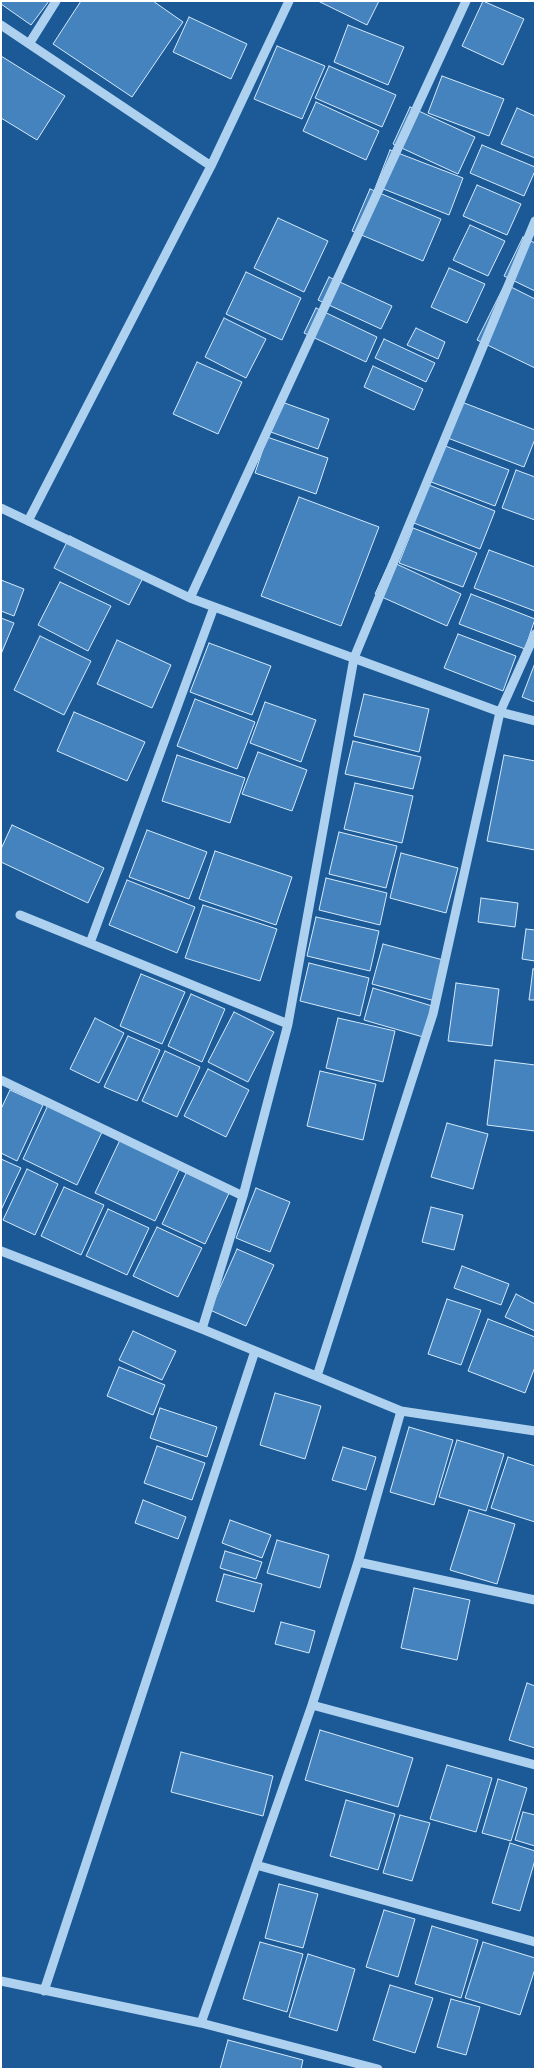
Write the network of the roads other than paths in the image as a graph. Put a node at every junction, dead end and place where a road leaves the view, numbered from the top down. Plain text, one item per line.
1 (56, 1) edge
2 (289, 1) edge
3 (466, 1) edge
4 (1, 24) edge
5 (29, 44) junction
6 (210, 166) junction
7 (535, 221) edge
8 (1, 508) edge
9 (28, 521) junction
10 (190, 598) junction
11 (214, 607) junction
12 (535, 634) edge
13 (354, 658) junction
14 (500, 712) junction
15 (535, 721) edge
16 (20, 915) dead end
17 (90, 943) junction
18 (288, 1024) junction
19 (1, 1080) edge
20 (243, 1196) junction
21 (1, 1251) edge
22 (202, 1329) junction
23 (255, 1351) junction
24 (317, 1376) junction
25 (401, 1412) junction
26 (535, 1431) edge
27 (358, 1562) junction
28 (535, 1600) edge
29 (312, 1705) junction
30 (535, 1765) edge
31 (256, 1865) junction
32 (535, 1942) edge
33 (1, 1981) edge
34 (44, 1991) junction
35 (201, 2024) junction
36 (378, 2069) edge

1 - 5 street
2 - 6 street
3 - 10 street
4 - 5 street
5 - 6 street
6 - 9 street
7 - 13 street
8 - 9 street
9 - 10 street
10 - 11 street
11 - 13 street
11 - 17 street
12 - 14 street
13 - 14 street
13 - 18 street
14 - 15 street
14 - 24 street
16 - 17 street
17 - 18 street
18 - 20 street
19 - 20 street
20 - 22 street
21 - 22 street
22 - 23 street
23 - 24 street
23 - 34 street
24 - 25 street
25 - 26 street
25 - 27 street
27 - 28 street
27 - 29 street
29 - 30 street
29 - 31 street
31 - 32 street
31 - 35 street
33 - 34 street
34 - 35 street
35 - 36 street

